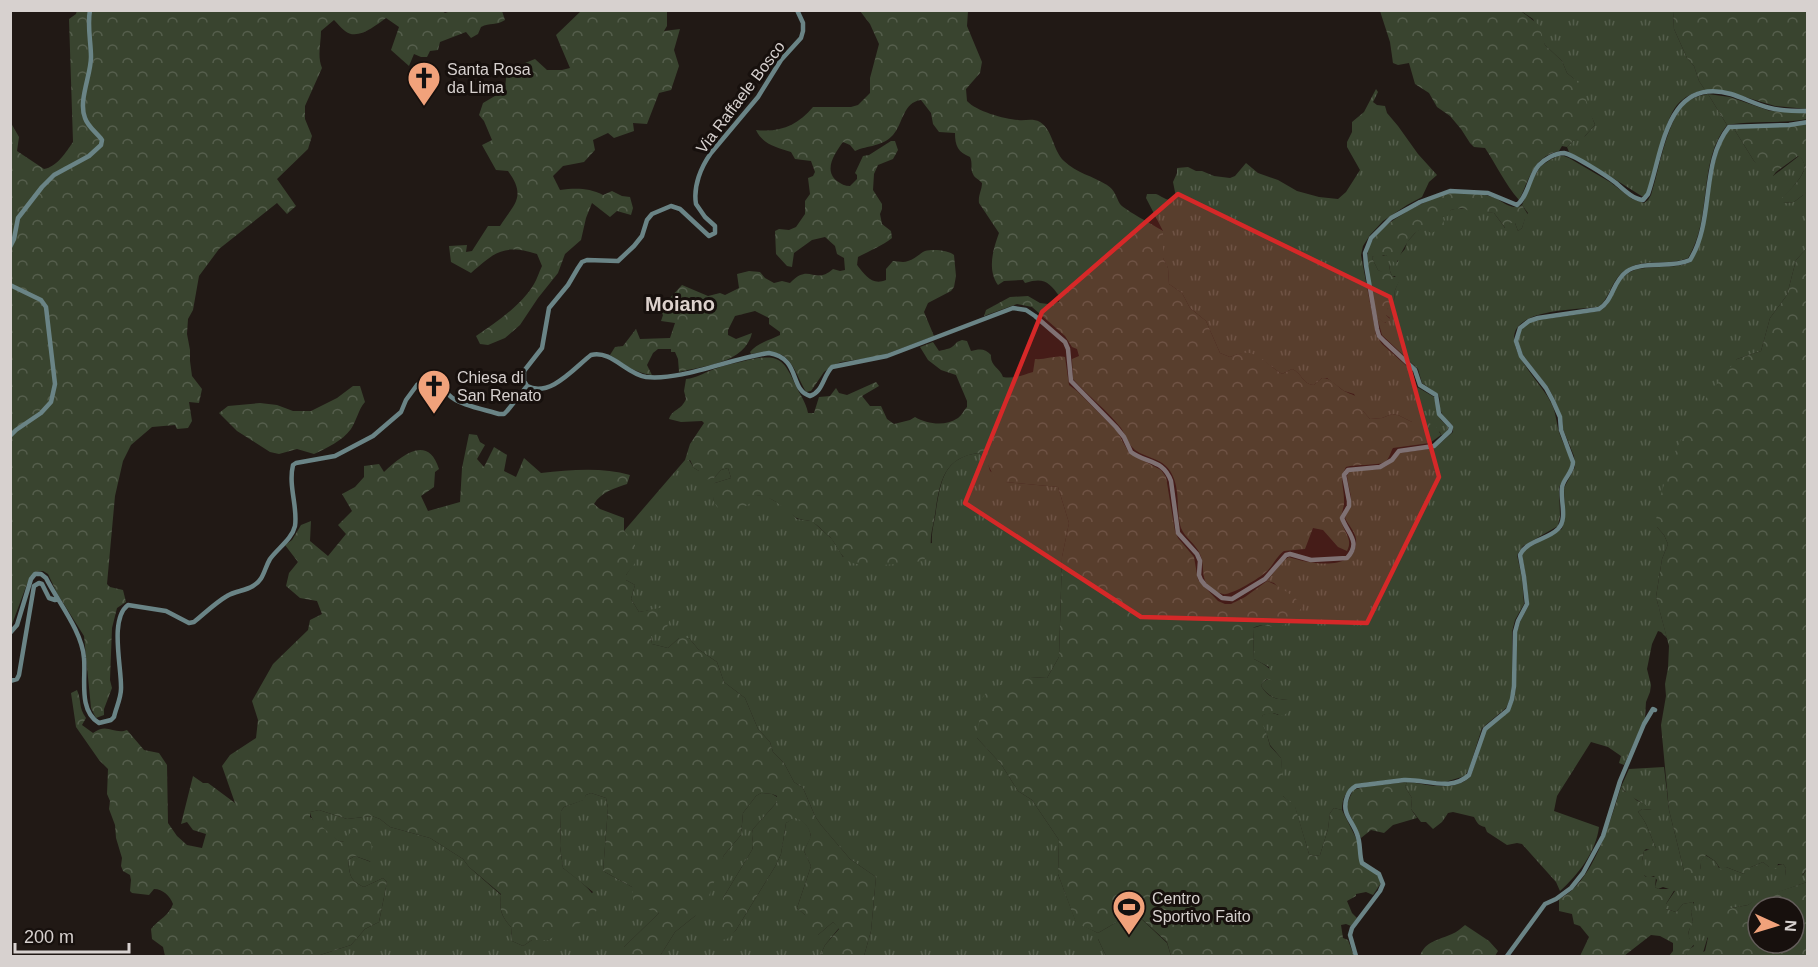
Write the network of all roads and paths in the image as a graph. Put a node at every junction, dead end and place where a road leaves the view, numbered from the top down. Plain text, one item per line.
1 (90, 10) edge
2 (797, 10) edge
3 (1808, 111) edge
4 (1808, 122) edge
5 (10, 247) edge
6 (10, 285) edge
7 (527, 386) junction
8 (10, 436) edge
9 (57, 599) junction
10 (10, 633) edge
11 (10, 681) edge
12 (1655, 710) dead end
13 (1356, 957) edge
14 (1507, 957) edge

1 - 5 street
2 - 7 street, Via Raffaele Bosco
3 - 7 street
4 - 13 street
6 - 8 street
7 - 9 street, Via Raffaele Bosco
9 - 10 street, Via Raffaele Bosco
9 - 11 street
12 - 14 street

